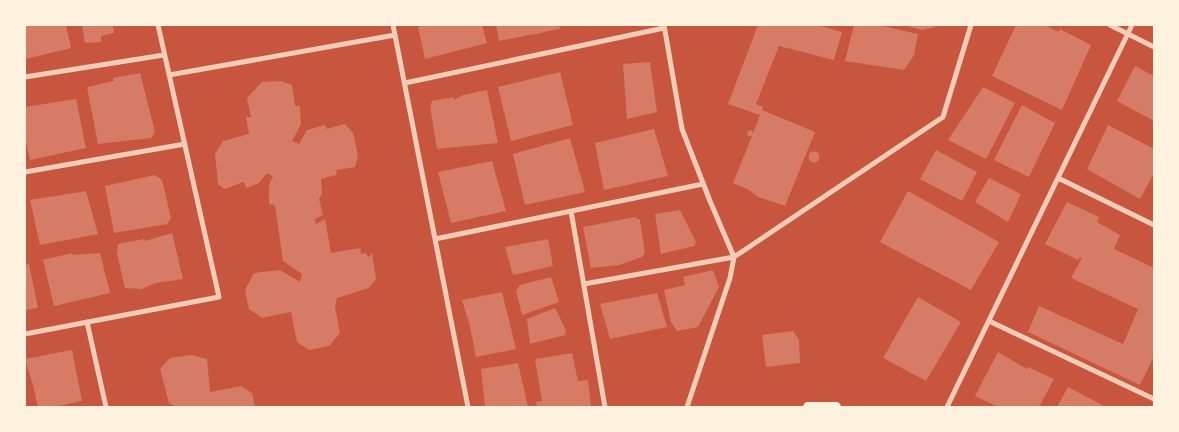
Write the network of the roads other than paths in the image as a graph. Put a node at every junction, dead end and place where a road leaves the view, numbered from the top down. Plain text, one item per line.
1 (158, 25) edge
2 (393, 25) edge
3 (971, 25) edge
4 (1110, 25) edge
5 (1132, 25) edge
6 (664, 27) edge
7 (1128, 34) junction
8 (395, 35) junction
9 (1154, 47) edge
10 (164, 55) junction
11 (169, 75) junction
12 (25, 78) edge
13 (405, 84) junction
14 (185, 144) junction
15 (25, 172) edge
16 (1058, 178) junction
17 (703, 184) junction
18 (571, 211) junction
19 (1154, 224) edge
20 (435, 239) junction
21 (734, 257) junction
22 (584, 284) junction
23 (989, 321) junction
24 (87, 322) junction
25 (25, 334) edge
26 (1154, 399) edge
27 (106, 407) edge
28 (468, 407) edge
29 (605, 407) edge
30 (687, 407) edge
31 (808, 407) edge
32 (836, 407) edge
33 (947, 407) edge

1 - 10 street
2 - 8 street
3 - 21 street
4 - 7 street
5 - 7 street
6 - 13 street
6 - 17 street
7 - 9 street
7 - 16 street
8 - 11 street
8 - 13 street
10 - 11 street
10 - 12 street
11 - 14 street
13 - 20 street
14 - 15 street
14 - 24 street
16 - 19 street
16 - 23 street
17 - 18 street
17 - 21 street
18 - 20 street
18 - 22 street
20 - 28 street
21 - 22 street
21 - 30 street
22 - 29 street
23 - 26 street
23 - 33 street
24 - 25 street
24 - 27 street
31 - 32 main road

